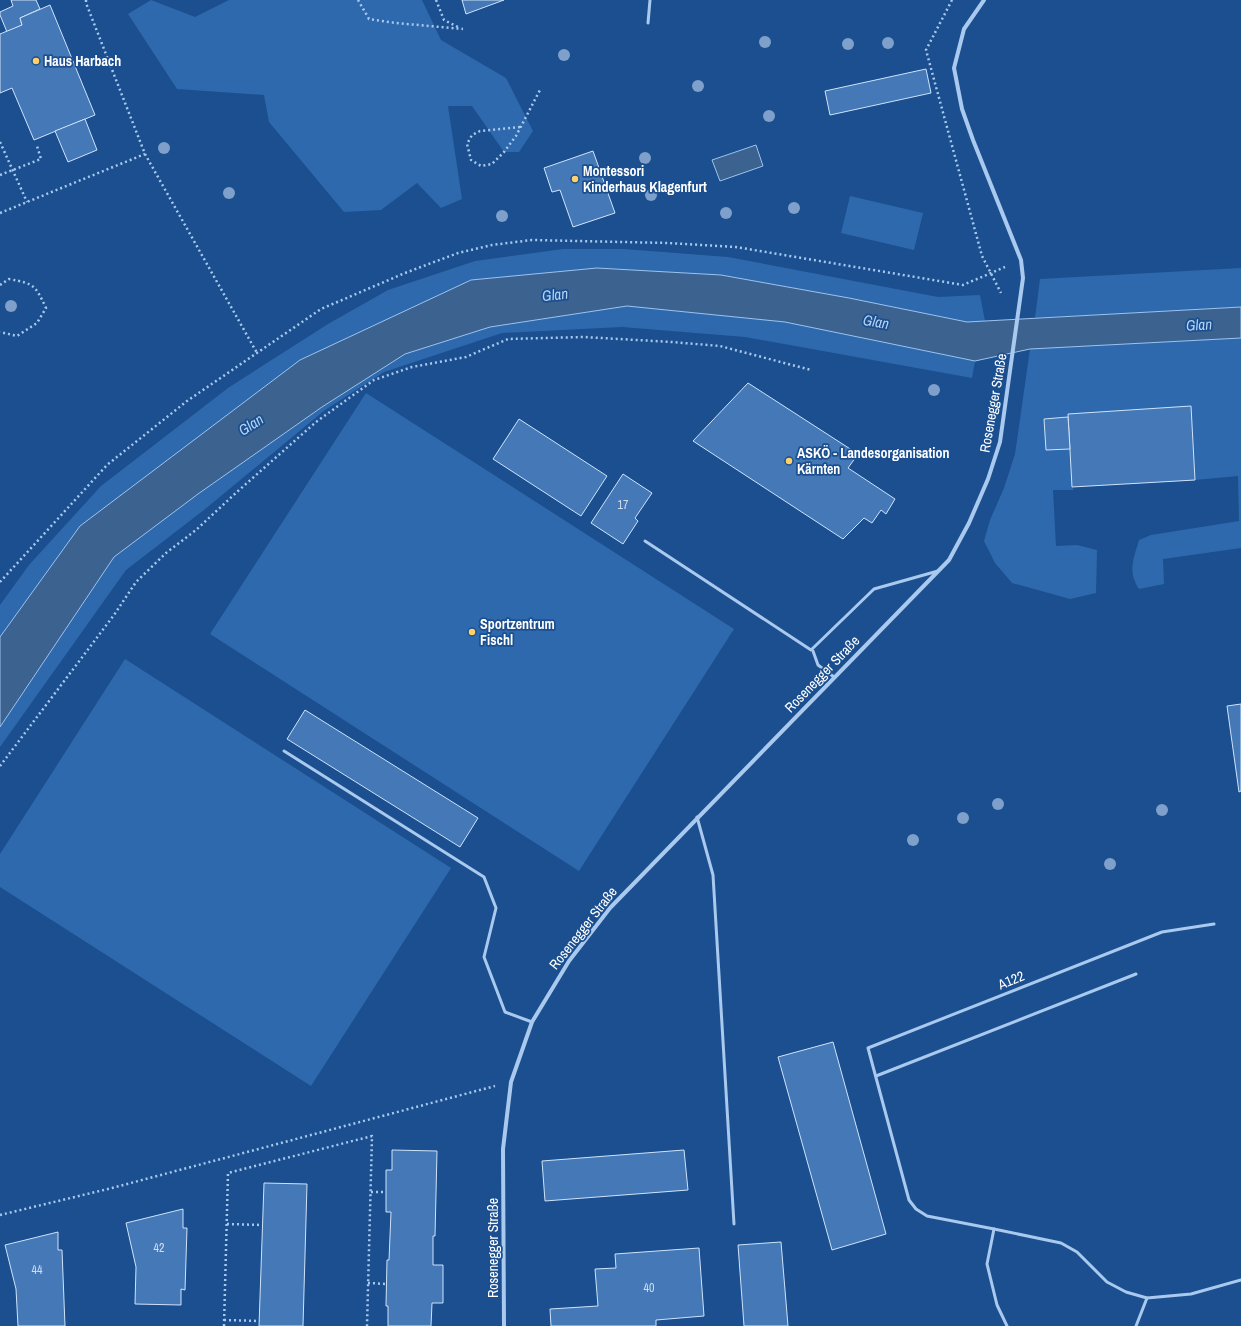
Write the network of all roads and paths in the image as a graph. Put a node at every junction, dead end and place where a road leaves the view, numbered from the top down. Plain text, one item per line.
1 (86, 0) edge
2 (358, 0) edge
3 (436, 0) edge
4 (650, 0) edge
5 (984, 0) edge
6 (648, 23) dead end
7 (541, 88) dead end
8 (520, 127) junction
9 (0, 142) edge
10 (37, 146) dead end
11 (145, 154) junction
12 (13, 170) junction
13 (0, 175) edge
14 (27, 202) junction
15 (0, 213) edge
16 (1020, 260) junction
17 (0, 285) edge
18 (0, 332) edge
19 (257, 353) junction
20 (811, 370) dead end
21 (645, 541) dead end
22 (938, 571) junction
23 (0, 582) edge
24 (813, 651) dead end
25 (834, 677) junction
26 (284, 751) dead end
27 (0, 766) edge
28 (697, 817) junction
29 (1214, 924) dead end
30 (1136, 974) dead end
31 (532, 1022) junction
32 (876, 1076) junction
33 (511, 1082) junction
34 (371, 1192) junction
35 (386, 1192) dead end
36 (0, 1215) edge
37 (227, 1224) junction
38 (734, 1224) dead end
39 (262, 1225) dead end
40 (994, 1229) junction
41 (1241, 1280) edge
42 (368, 1283) junction
43 (387, 1284) dead end
44 (1147, 1298) junction
45 (224, 1320) junction
46 (260, 1321) dead end
47 (224, 1326) edge
48 (367, 1326) edge
49 (504, 1326) edge
50 (1007, 1326) edge
51 (1136, 1326) edge

1 - 11 path
2 - 3 path
4 - 6 lane
5 - 16 street, Rosenegger Straße
7 - 8 path
8 - 8 path
9 - 12 path
10 - 12 path
11 - 14 path
11 - 19 path
12 - 13 path
12 - 14 path
14 - 15 path
16 - 19 path
16 - 22 street, Rosenegger Straße
17 - 18 path
19 - 23 path
20 - 27 path
21 - 22 lane
22 - 25 street, Rosenegger Straße
24 - 25 lane
25 - 28 street, Rosenegger Straße
26 - 31 lane
28 - 31 street, Rosenegger Straße
28 - 38 lane
29 - 32 lane, A122
30 - 32 lane
31 - 33 street, Rosenegger Straße
32 - 40 lane
33 - 36 path
33 - 49 street, Rosenegger Straße
34 - 35 path
34 - 37 path
34 - 42 path
37 - 39 path
37 - 45 path
40 - 44 lane
40 - 50 lane
41 - 44 lane
42 - 43 path
42 - 48 path
44 - 51 lane
45 - 46 path
45 - 47 path

